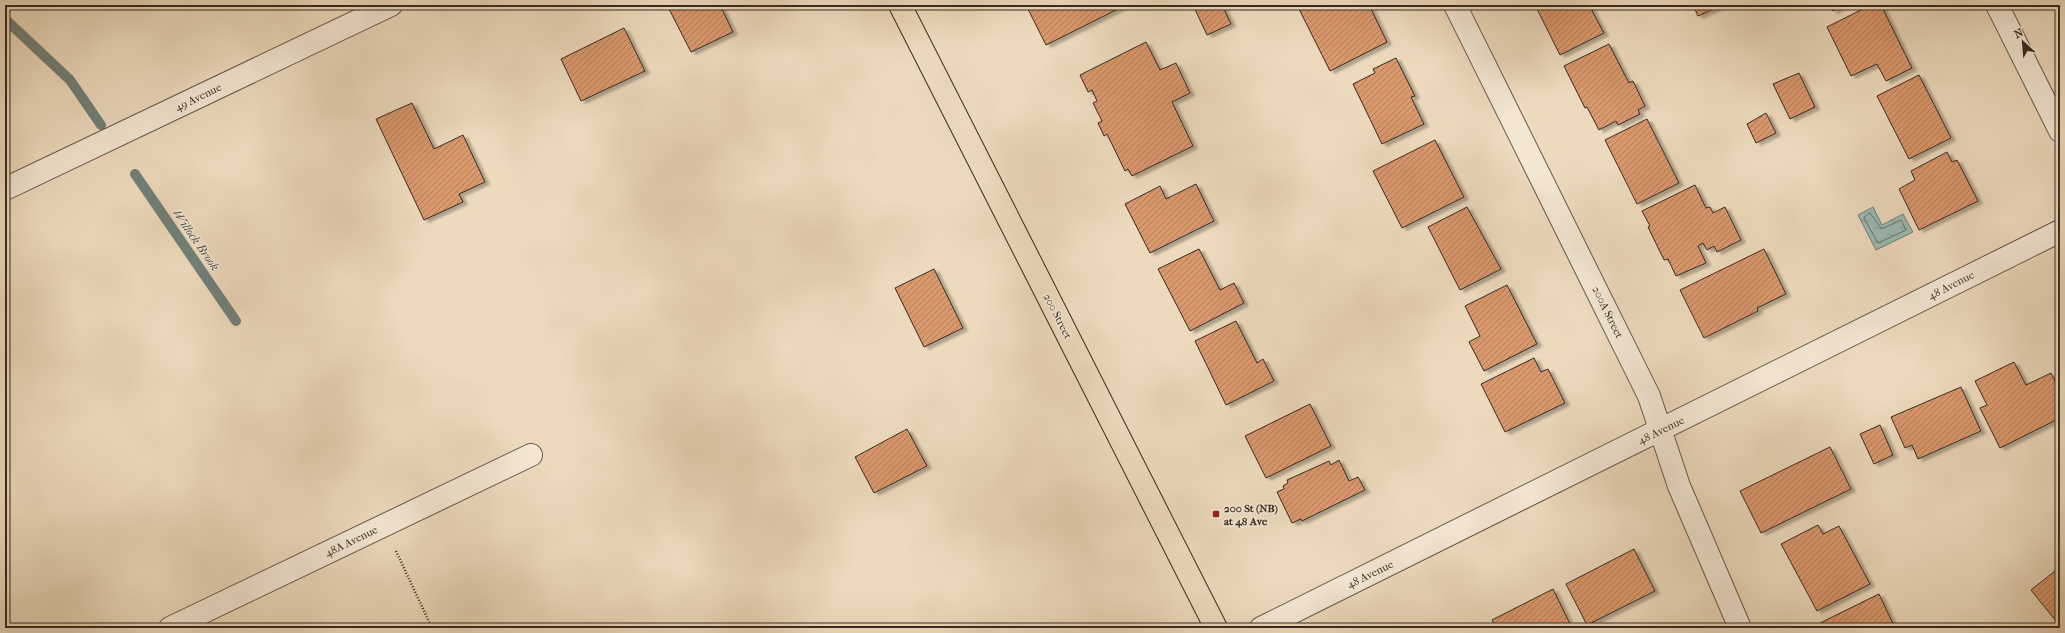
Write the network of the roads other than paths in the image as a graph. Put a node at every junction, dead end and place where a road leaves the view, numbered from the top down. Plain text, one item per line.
1 (390, 5) edge
2 (900, 5) edge
3 (1455, 5) edge
4 (1997, 5) edge
5 (2060, 131) edge
6 (5, 189) edge
7 (2060, 231) edge
8 (1661, 430) junction
9 (531, 455) dead end
10 (170, 628) edge
11 (1216, 628) edge
12 (1261, 628) edge
13 (1740, 628) edge

1 - 6 street, 49 Avenue
2 - 11 main road, 200 Street
3 - 8 street, 200A Street
4 - 5 street
7 - 8 street, 48 Avenue
8 - 12 street, 48 Avenue
8 - 13 street, 200A Street
9 - 10 street, 48A Avenue

